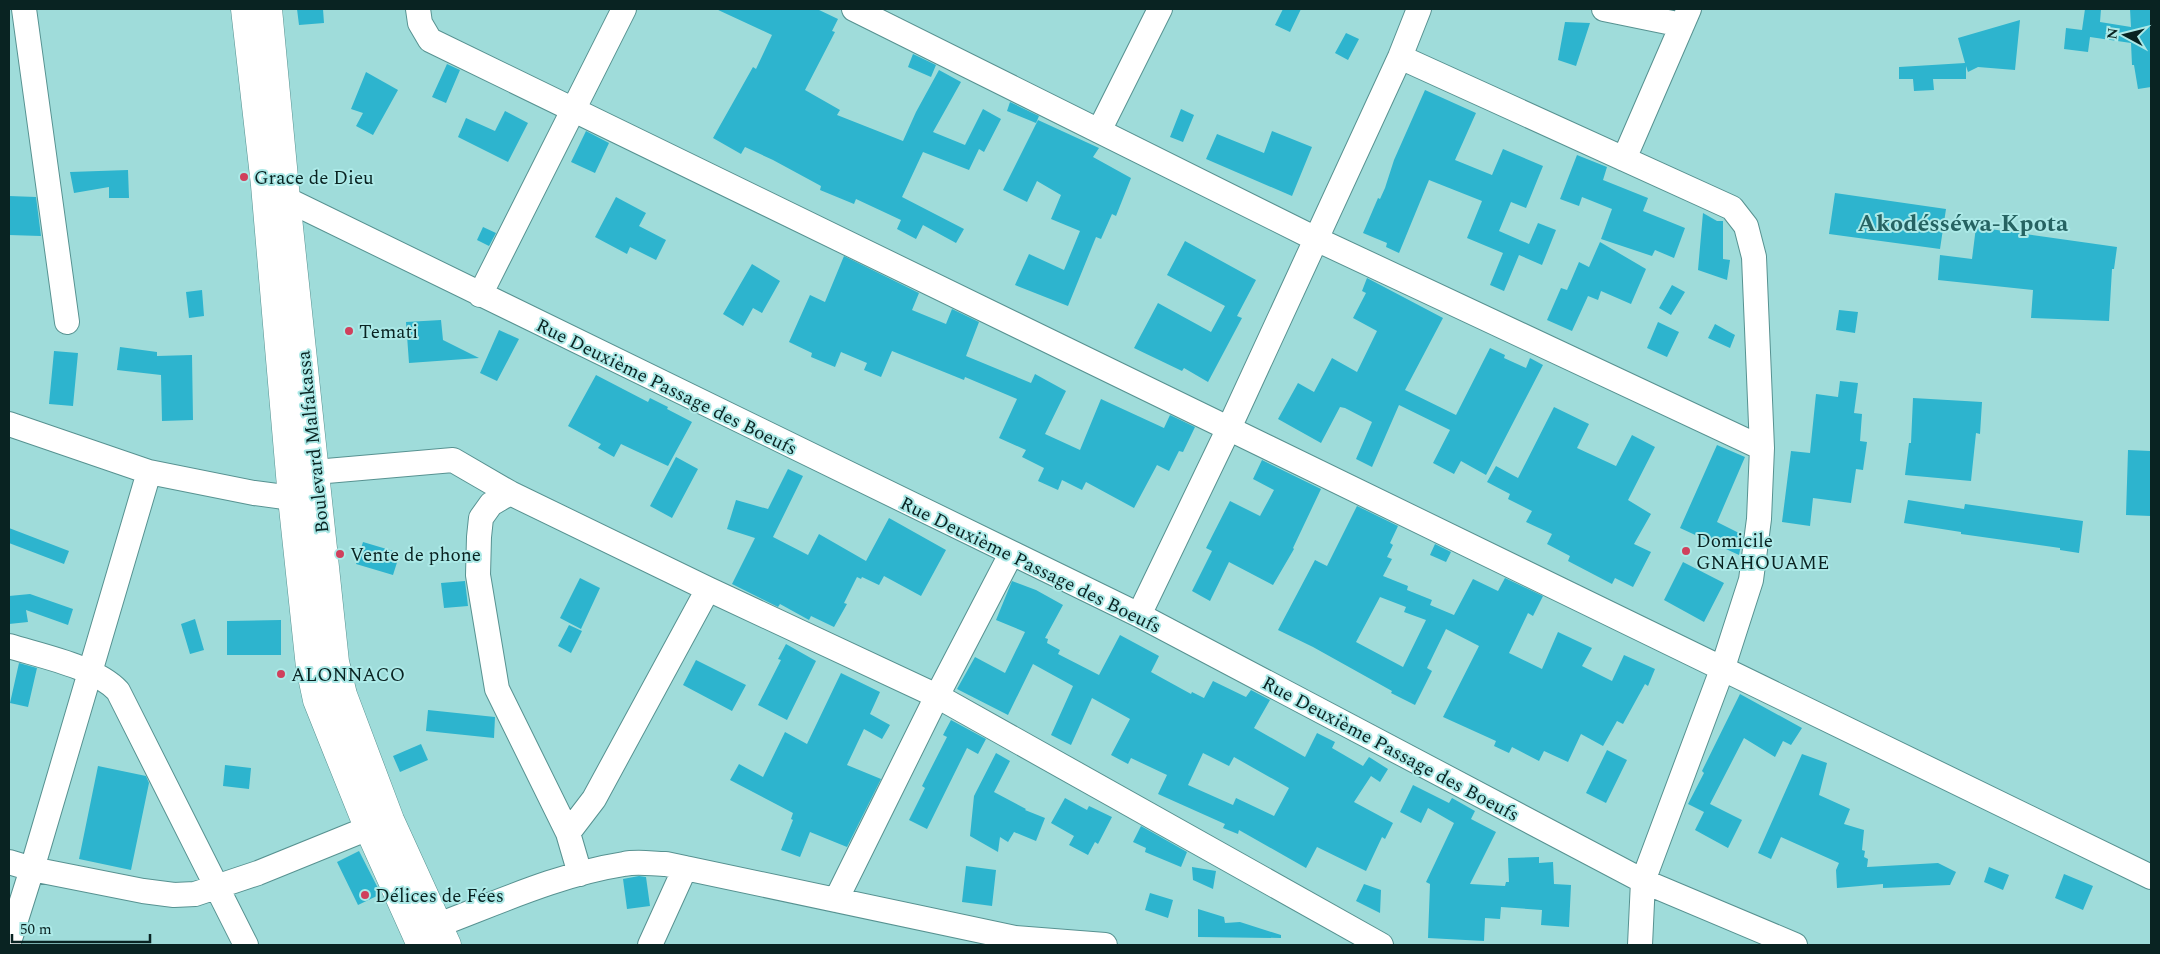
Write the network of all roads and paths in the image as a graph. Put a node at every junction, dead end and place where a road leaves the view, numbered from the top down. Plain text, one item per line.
1 (245, 9) edge
2 (268, 9) edge
3 (418, 9) edge
4 (624, 9) edge
5 (854, 9) edge
6 (1160, 9) edge
7 (1419, 9) edge
8 (1604, 9) edge
9 (1686, 17) edge
10 (19, 19) edge
11 (1400, 57) junction
12 (573, 108) junction
13 (1100, 131) junction
14 (1624, 159) junction
15 (275, 192) junction
16 (1316, 239) junction
17 (480, 295) junction
18 (67, 322) dead end
19 (9, 424) edge
20 (1229, 428) junction
21 (1762, 448) junction
22 (149, 472) junction
23 (315, 472) junction
24 (510, 493) junction
25 (292, 498) junction
26 (1011, 554) junction
27 (708, 589) junction
28 (1139, 616) junction
29 (9, 646) edge
30 (1722, 667) junction
31 (90, 672) junction
32 (937, 696) junction
33 (379, 823) junction
34 (568, 833) junction
35 (9, 862) edge
36 (685, 868) junction
37 (32, 869) junction
38 (580, 874) junction
39 (2151, 877) edge
40 (1643, 881) junction
41 (218, 887) junction
42 (836, 900) junction
43 (436, 938) edge
44 (9, 942) edge
45 (1015, 942) edge
46 (246, 945) edge
47 (650, 945) edge
48 (1105, 945) edge
49 (1381, 945) edge
50 (1640, 945) edge
51 (1795, 945) edge

1 - 15 main road
2 - 15 main road, Boulevard Malfakassa
3 - 12 street
4 - 12 street
5 - 13 street
6 - 13 street
7 - 11 street
8 - 9 street
9 - 14 street
10 - 18 street
11 - 14 street
11 - 16 street
12 - 17 street
12 - 20 street
13 - 16 street
14 - 21 street
15 - 17 street, Rue Deuxième Passage des Boeufs
15 - 23 main road, Boulevard Malfakassa
15 - 25 main road, Boulevard Malfakassa
16 - 20 street
16 - 21 street
17 - 26 street, Rue Deuxième Passage des Boeufs
19 - 22 street
20 - 28 street
20 - 30 street
21 - 30 street
22 - 25 street
22 - 31 street
23 - 24 street
23 - 33 main road, Boulevard Malfakassa
24 - 27 street
24 - 34 street
25 - 33 main road, Boulevard Malfakassa
26 - 28 street, Rue Deuxième Passage des Boeufs
26 - 32 street
27 - 32 street
27 - 34 street
28 - 40 street, Rue Deuxième Passage des Boeufs
29 - 31 street
30 - 39 street
30 - 40 street
31 - 37 street
31 - 41 street
32 - 42 street
32 - 49 street
33 - 41 street
33 - 43 main road, Boulevard Malfakassa
34 - 38 street
35 - 37 street
36 - 38 street
36 - 42 street
36 - 47 street
37 - 41 street
37 - 44 street
38 - 43 street
40 - 50 street
40 - 51 street, Rue Deuxième Passage des Boeufs
41 - 46 street
42 - 45 street
45 - 48 street

